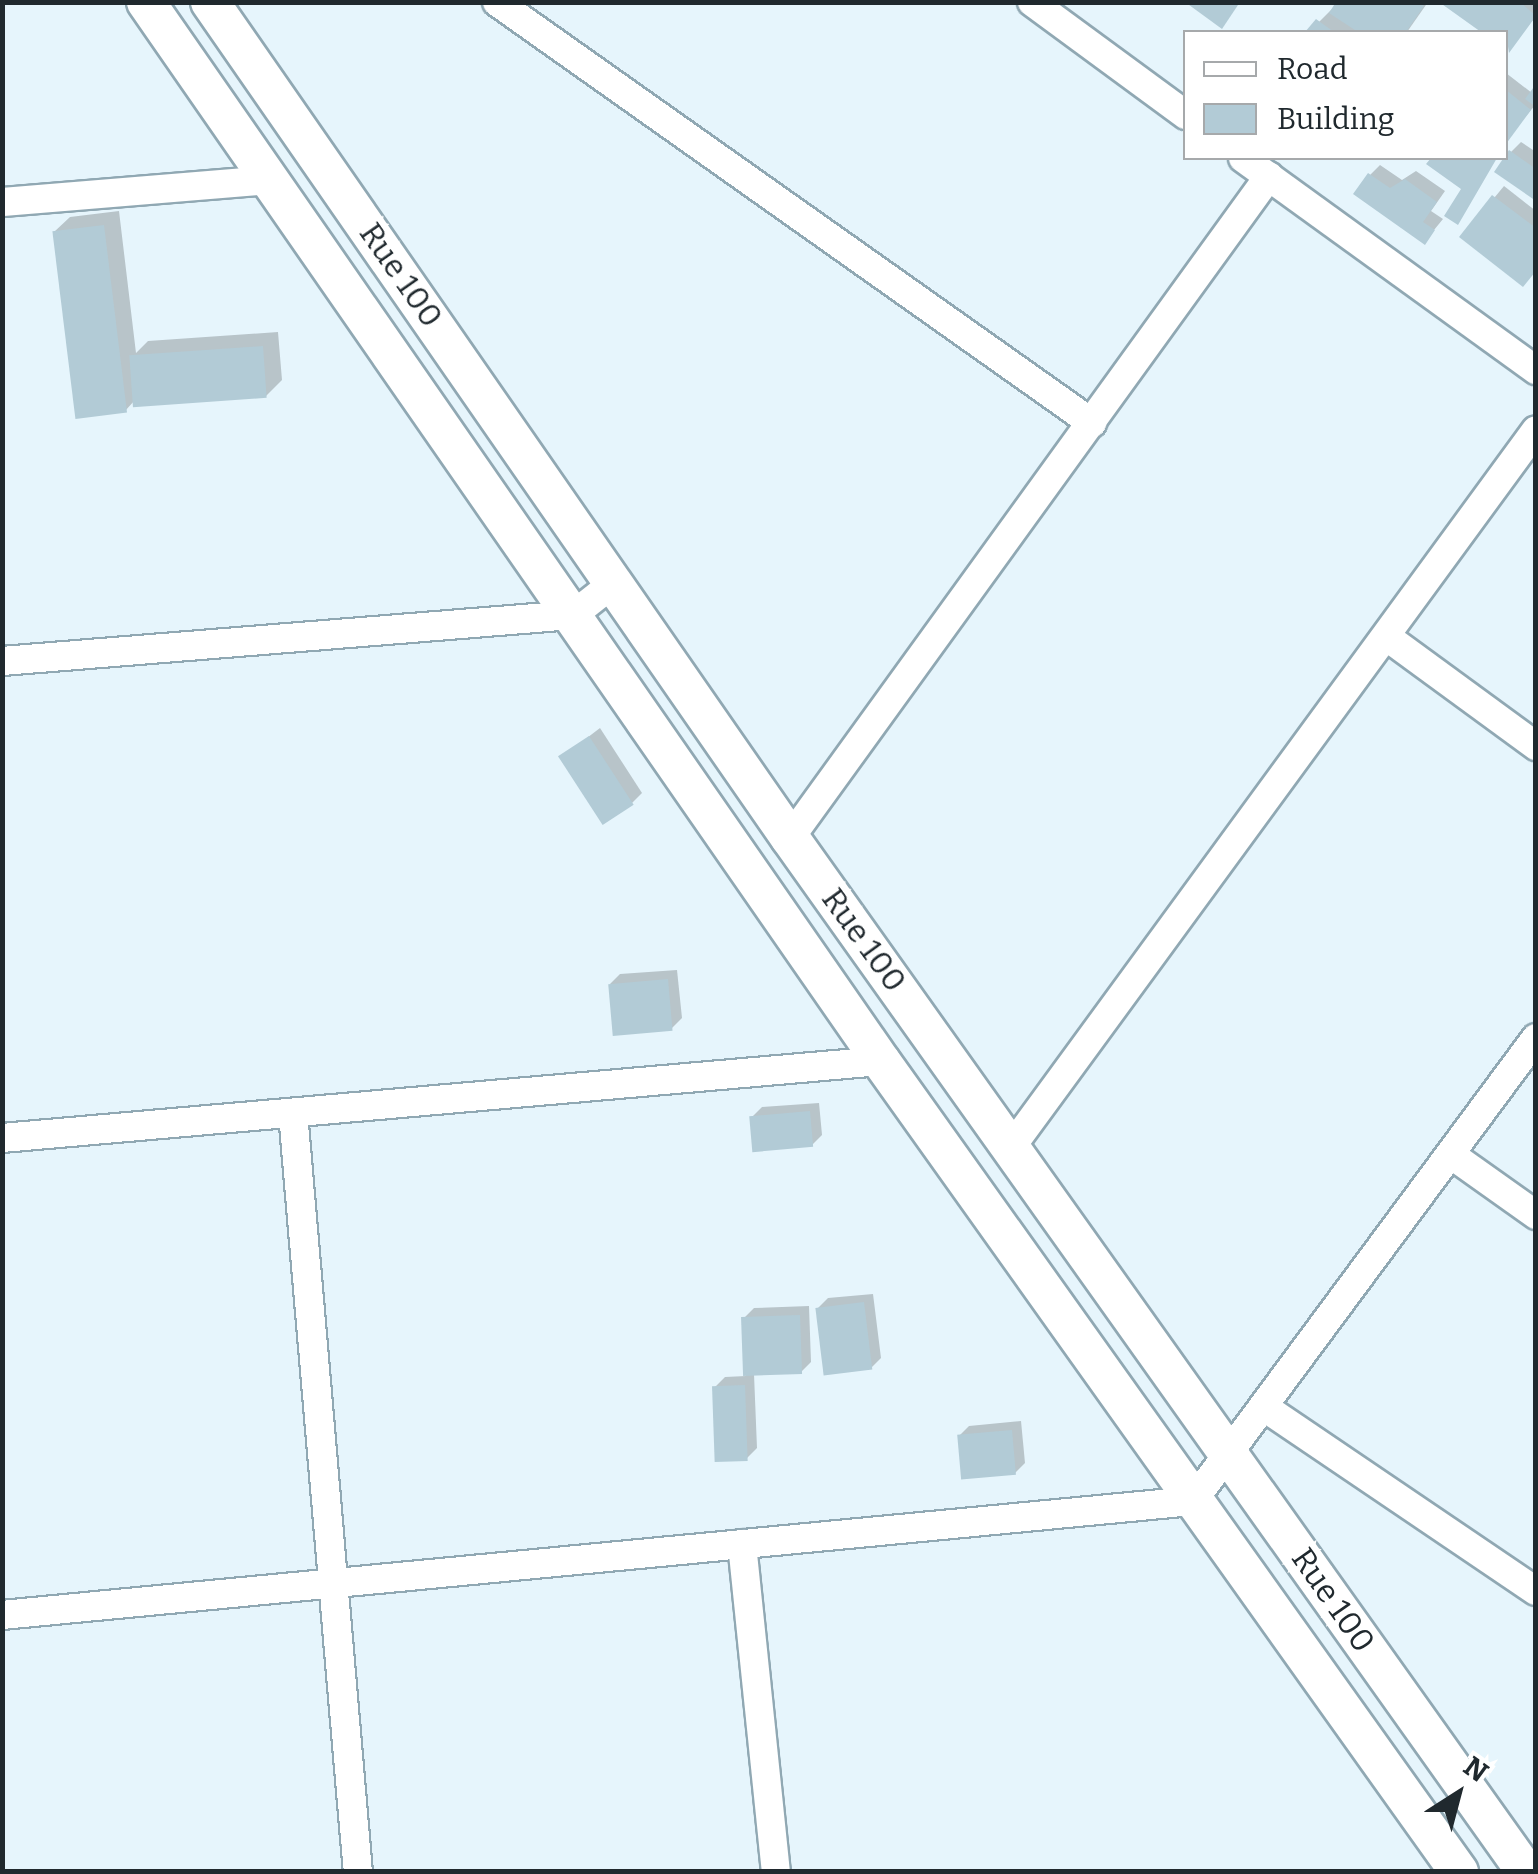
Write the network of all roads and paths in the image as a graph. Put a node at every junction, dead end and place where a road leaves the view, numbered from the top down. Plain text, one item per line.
1 (146, 2) edge
2 (210, 2) edge
3 (497, 2) edge
4 (1032, 2) edge
5 (1183, 113) edge
6 (1246, 160) edge
7 (1269, 176) junction
8 (271, 180) junction
9 (2, 202) edge
10 (1536, 370) edge
11 (1092, 424) junction
12 (1536, 430) edge
13 (616, 581) junction
14 (574, 615) junction
15 (1387, 637) junction
16 (2, 661) edge
17 (1536, 746) edge
18 (790, 838) junction
19 (1536, 1038) edge
20 (881, 1061) junction
21 (294, 1112) junction
22 (2, 1138) edge
23 (1012, 1146) junction
24 (1453, 1156) junction
25 (1536, 1215) edge
26 (1264, 1407) junction
27 (1230, 1456) junction
28 (1193, 1501) junction
29 (742, 1544) junction
30 (336, 1585) junction
31 (1536, 1591) edge
32 (2, 1614) edge
33 (358, 1872) edge
34 (776, 1872) edge
35 (1459, 1872) edge
36 (1526, 1872) edge

1 - 8 street
2 - 13 street, Rue 100
3 - 11 street
4 - 5 street
6 - 7 street
7 - 10 street
7 - 11 street
8 - 9 street
8 - 14 street
11 - 18 street
12 - 15 street
13 - 14 street
13 - 18 street, Rue 100
14 - 16 street
14 - 20 street
15 - 17 street
15 - 23 street
18 - 23 street, Rue 100
19 - 24 street
20 - 21 street
20 - 28 street
21 - 22 street
21 - 30 street
23 - 27 street, Rue 100
24 - 25 street
24 - 26 street
26 - 27 street
26 - 31 street
27 - 28 street
27 - 36 street, Rue 100
28 - 29 street
28 - 35 street
29 - 30 street
29 - 34 street
30 - 32 street
30 - 33 street

